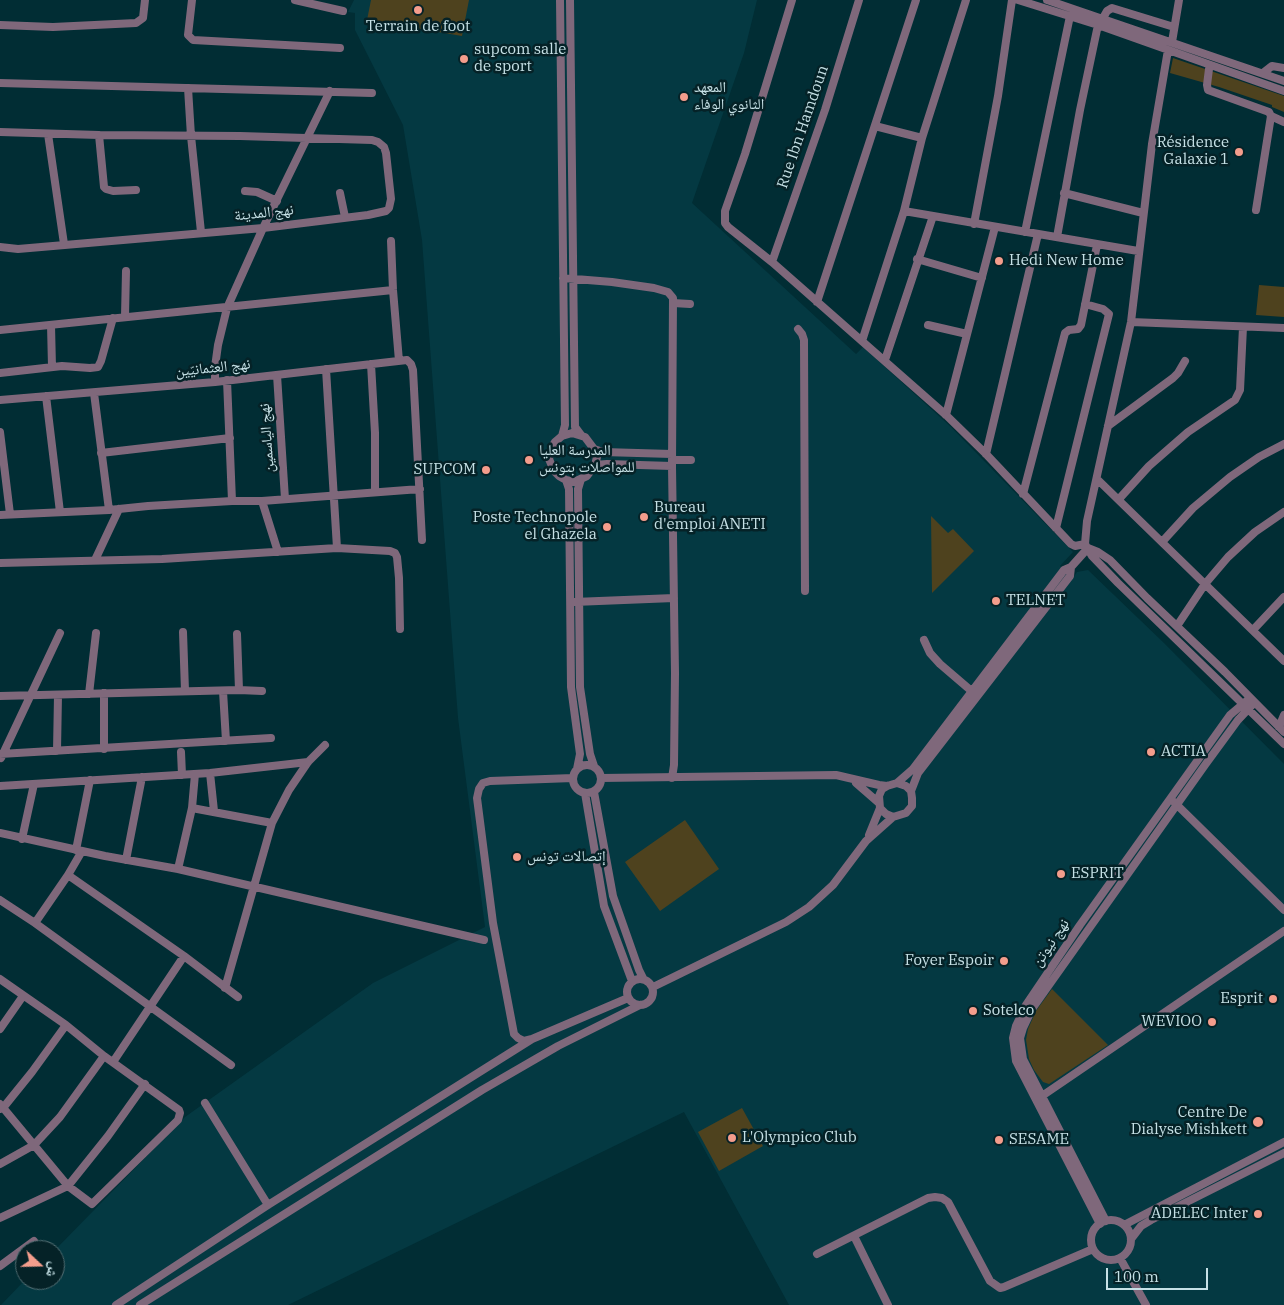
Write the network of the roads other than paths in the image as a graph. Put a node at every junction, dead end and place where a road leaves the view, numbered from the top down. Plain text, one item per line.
1 (145, 0) edge
2 (192, 0) edge
3 (295, 0) edge
4 (560, 0) edge
5 (570, 0) edge
6 (792, 0) edge
7 (859, 0) edge
8 (916, 0) edge
9 (966, 0) edge
10 (1012, 0) edge
11 (1021, 0) edge
12 (1047, 0) edge
13 (1179, 0) edge
14 (343, 11) dead end
15 (1070, 16) junction
16 (1100, 22) junction
17 (0, 25) edge
18 (1174, 27) junction
19 (1148, 34) junction
20 (1145, 42) junction
21 (1172, 42) junction
22 (340, 48) dead end
23 (1168, 50) junction
24 (1284, 68) edge
25 (1209, 69) dead end
26 (1264, 73) junction
27 (1284, 80) edge
28 (0, 83) edge
29 (188, 88) junction
30 (330, 91) junction
31 (1284, 91) edge
32 (372, 92) dead end
33 (1271, 116) junction
34 (1284, 122) edge
35 (875, 126) junction
36 (0, 132) edge
37 (48, 134) junction
38 (99, 135) junction
39 (191, 136) junction
40 (307, 138) junction
41 (922, 138) junction
42 (136, 190) dead end
43 (244, 191) dead end
44 (340, 193) dead end
45 (1064, 193) junction
46 (277, 201) junction
47 (1256, 210) dead end
48 (904, 211) junction
49 (1143, 213) junction
50 (933, 216) junction
51 (345, 217) junction
52 (974, 224) junction
53 (995, 227) junction
54 (263, 228) junction
55 (201, 232) junction
56 (1025, 232) junction
57 (1038, 234) junction
58 (1057, 237) junction
59 (391, 241) dead end
60 (64, 244) junction
61 (1097, 245) junction
62 (0, 247) edge
63 (1138, 252) junction
64 (918, 260) junction
65 (772, 262) junction
66 (126, 271) dead end
67 (564, 278) junction
68 (982, 278) junction
69 (574, 279) junction
70 (393, 290) junction
71 (817, 302) junction
72 (673, 303) junction
73 (690, 304) dead end
74 (1086, 304) junction
75 (227, 308) junction
76 (125, 316) junction
77 (113, 318) junction
78 (1131, 322) junction
79 (50, 325) junction
80 (928, 325) dead end
81 (1242, 327) junction
82 (1284, 328) edge
83 (798, 329) dead end
84 (0, 330) edge
85 (967, 334) junction
86 (862, 341) junction
87 (885, 360) junction
88 (399, 361) junction
89 (1185, 361) dead end
90 (371, 364) junction
91 (52, 367) junction
92 (326, 369) junction
93 (0, 373) edge
94 (277, 375) junction
95 (227, 380) junction
96 (215, 382) junction
97 (94, 393) junction
98 (46, 396) junction
99 (0, 400) edge
100 (946, 415) junction
101 (1108, 426) junction
102 (0, 432) edge
103 (581, 435) junction
104 (562, 436) junction
105 (230, 438) junction
106 (1284, 444) edge
107 (594, 449) junction
108 (101, 453) junction
109 (986, 454) junction
110 (672, 460) junction
111 (691, 460) dead end
112 (594, 465) junction
113 (581, 479) junction
114 (1097, 479) junction
115 (566, 480) junction
116 (420, 489) junction
117 (375, 492) junction
118 (1023, 494) junction
119 (333, 496) junction
120 (285, 499) junction
121 (1119, 499) junction
122 (232, 501) junction
123 (262, 501) junction
124 (109, 510) junction
125 (119, 510) junction
126 (60, 512) junction
127 (1284, 512) edge
128 (10, 514) junction
129 (0, 515) edge
130 (1056, 528) junction
131 (422, 540) dead end
132 (1162, 542) junction
133 (1087, 546) junction
134 (336, 548) junction
135 (278, 552) junction
136 (95, 560) junction
137 (0, 563) edge
138 (1205, 584) junction
139 (805, 591) dead end
140 (1284, 597) edge
141 (674, 598) junction
142 (574, 602) junction
143 (1177, 626) junction
144 (400, 629) dead end
145 (1252, 630) junction
146 (183, 632) dead end
147 (60, 633) dead end
148 (96, 633) dead end
149 (237, 634) dead end
150 (924, 640) dead end
151 (1284, 661) edge
152 (223, 690) junction
153 (239, 690) junction
154 (185, 691) junction
155 (262, 691) dead end
156 (104, 693) junction
157 (89, 694) junction
158 (974, 694) junction
159 (31, 695) junction
160 (58, 695) junction
161 (0, 696) edge
162 (1249, 703) junction
163 (1284, 715) edge
164 (1281, 730) edge
165 (271, 738) dead end
166 (226, 741) junction
167 (1284, 744) edge
168 (324, 745) dead end
169 (104, 749) junction
170 (57, 751) junction
171 (181, 752) dead end
172 (1, 756) edge
173 (308, 762) junction
174 (594, 766) junction
175 (577, 768) junction
176 (210, 773) junction
177 (196, 774) junction
178 (182, 775) junction
179 (142, 777) junction
180 (573, 778) junction
181 (601, 778) junction
182 (672, 778) junction
183 (90, 780) junction
184 (852, 780) junction
185 (897, 783) junction
186 (34, 784) junction
187 (0, 786) edge
188 (887, 786) junction
189 (911, 791) junction
190 (594, 792) junction
191 (585, 793) junction
192 (1171, 799) junction
193 (1178, 804) junction
194 (880, 805) junction
195 (192, 808) junction
196 (214, 811) junction
197 (893, 817) junction
198 (272, 823) junction
199 (0, 834) edge
200 (22, 839) junction
201 (866, 841) junction
202 (79, 850) junction
203 (126, 860) junction
204 (178, 870) junction
205 (68, 875) junction
206 (254, 888) junction
207 (0, 900) edge
208 (1284, 910) edge
209 (35, 923) junction
210 (1284, 931) edge
211 (484, 940) dead end
212 (184, 956) junction
213 (643, 978) junction
214 (0, 979) edge
215 (632, 981) junction
216 (653, 987) junction
217 (225, 988) junction
218 (23, 996) junction
219 (238, 997) dead end
220 (628, 998) junction
221 (640, 1005) junction
222 (150, 1006) junction
223 (66, 1025) junction
224 (0, 1028) edge
225 (532, 1039) junction
226 (1017, 1043) junction
227 (104, 1056) junction
228 (112, 1062) junction
229 (232, 1066) dead end
230 (145, 1084) junction
231 (1038, 1098) junction
232 (205, 1103) dead end
233 (1, 1107) edge
234 (1284, 1142) edge
235 (34, 1145) junction
236 (1273, 1148) junction
237 (1281, 1154) edge
238 (0, 1164) edge
239 (68, 1186) junction
240 (268, 1205) junction
241 (0, 1218) edge
242 (1103, 1223) junction
243 (1124, 1225) junction
244 (854, 1236) junction
245 (1131, 1239) junction
246 (1093, 1249) junction
247 (817, 1254) dead end
248 (15, 1255) edge
249 (1120, 1258) junction
250 (0, 1266) edge
251 (116, 1305) edge
252 (140, 1305) edge
253 (888, 1305) edge
254 (1146, 1305) edge

1 - 17 street
2 - 22 street
3 - 14 street
4 - 67 street
5 - 69 street
6 - 65 street
7 - 65 street, Rue Ibn Hamdoun
8 - 35 street
9 - 41 street
10 - 52 street
11 - 15 street
12 - 16 street
13 - 18 street
15 - 16 street
15 - 56 street
16 - 18 street
16 - 19 street
16 - 20 street
16 - 45 street
18 - 21 street
19 - 20 street
19 - 21 street
20 - 23 street
21 - 26 street
23 - 31 street
23 - 49 street
24 - 26 street
25 - 33 street
26 - 27 street
28 - 29 street
29 - 30 street
29 - 39 street
30 - 32 street
30 - 40 street
33 - 34 street
33 - 47 street
35 - 41 street
35 - 71 street
36 - 37 street
37 - 38 street
37 - 60 street
38 - 39 street
38 - 42 street
39 - 40 street
39 - 55 street
40 - 46 street
40 - 51 street, نهج المدينة
41 - 48 street
43 - 46 street
44 - 51 street
45 - 49 street
45 - 58 street
46 - 54 street
48 - 50 street
48 - 86 street
49 - 63 street
50 - 52 street
50 - 64 street
51 - 54 street, نهج المدينة
52 - 53 street
53 - 56 street
53 - 68 street
54 - 55 street, نهج المدينة
54 - 75 street
55 - 60 street, نهج المدينة
56 - 57 street
57 - 58 street
57 - 109 street
58 - 61 street
59 - 70 street
60 - 62 street, نهج المدينة
61 - 63 street
61 - 74 street
63 - 78 street
64 - 68 street
64 - 87 street
65 - 71 street
66 - 76 street
67 - 69 street
67 - 104 street
68 - 85 street
69 - 72 street
69 - 103 street
70 - 75 street
70 - 88 street
71 - 86 street
72 - 73 street
72 - 110 street
74 - 118 street
74 - 130 street
75 - 76 street
75 - 96 street
76 - 77 street
77 - 79 street
77 - 91 street
78 - 81 street
78 - 101 street
79 - 84 street
79 - 91 street
80 - 85 street
81 - 82 street
81 - 121 street
83 - 139 street
85 - 100 street
86 - 87 street
87 - 100 street
88 - 90 street, نهج العثمانيّين
88 - 116 street
89 - 101 street
90 - 92 street, نهج العثمانيّين
90 - 117 street
91 - 93 street
92 - 94 street, نهج العثمانيّين
92 - 119 street
94 - 95 street, نهج العثمانيّين
94 - 120 street, نهج الياسمين
95 - 96 street, نهج العثمانيّين
95 - 105 street
96 - 97 street, نهج العثمانيّين
97 - 98 street, نهج العثمانيّين
97 - 108 street
98 - 99 street, نهج العثمانيّين
98 - 126 street
100 - 109 street
101 - 114 street
102 - 128 street
103 - 104 street
103 - 107 street
104 - 115 street
105 - 108 street
105 - 122 street
106 - 132 street
107 - 110 street
107 - 112 street
108 - 124 street
109 - 118 street
110 - 111 street
110 - 112 street
110 - 141 street
112 - 113 street
113 - 115 street
113 - 142 street
114 - 121 street
114 - 133 street
115 - 142 street
116 - 117 street
116 - 131 street
117 - 119 street
118 - 130 street
119 - 120 street
119 - 134 street
120 - 123 street
121 - 132 street
122 - 123 street
122 - 125 street
123 - 135 street
124 - 125 street
124 - 126 street
125 - 136 street
126 - 128 street
127 - 138 street
128 - 129 street
130 - 133 street
132 - 138 street
133 - 143 street
133 - 158 street
133 - 162 street
134 - 135 street
134 - 144 street
135 - 136 street
136 - 137 street
138 - 143 street
138 - 145 street
140 - 145 street
141 - 142 street
141 - 182 street
142 - 174 street
142 - 175 street
143 - 162 street
145 - 151 street
146 - 154 street
147 - 159 street
148 - 157 street
149 - 153 street
150 - 158 street
152 - 153 street
152 - 154 street
152 - 166 street
153 - 155 street
154 - 156 street
156 - 157 street
156 - 169 street
157 - 160 street
158 - 185 street
158 - 189 street
159 - 160 street
159 - 161 street
159 - 172 street
160 - 170 street
162 - 164 street
162 - 167 street
162 - 192 street, نهج نيوتن
162 - 193 street, نهج نيوتن
163 - 164 street
165 - 166 street
166 - 169 street
168 - 173 street
169 - 170 street
170 - 172 street
171 - 178 street
173 - 176 street
173 - 198 street
174 - 175 street
174 - 181 street
175 - 180 street
176 - 177 street
176 - 196 street
177 - 178 street
177 - 195 street
178 - 179 street
179 - 183 street
179 - 203 street
180 - 191 street
180 - 225 street
181 - 182 street
181 - 190 street
182 - 184 street
183 - 186 street
183 - 202 street
184 - 188 street
184 - 194 street
185 - 188 street
185 - 189 street
186 - 187 street
186 - 200 street
188 - 194 street
189 - 197 street
190 - 191 street
190 - 213 street
191 - 215 street
192 - 193 street
192 - 226 street, نهج نيوتن
193 - 208 street
193 - 226 street, نهج نيوتن
194 - 197 street
194 - 201 street
195 - 196 street
195 - 204 street
196 - 198 street
197 - 201 street
198 - 206 street
199 - 200 street
200 - 202 street
201 - 216 street
202 - 203 street
202 - 205 street
203 - 204 street
204 - 206 street
205 - 209 street
205 - 212 street
206 - 211 street
206 - 217 street
207 - 209 street
209 - 222 street
210 - 231 street
212 - 217 street
212 - 222 street
213 - 215 street
213 - 216 street
214 - 218 street
215 - 220 street
216 - 221 street
217 - 219 street
218 - 223 street
218 - 224 street
220 - 221 street
220 - 225 street
221 - 252 street
222 - 228 street
222 - 229 street
223 - 227 street
223 - 233 street
225 - 240 street
226 - 231 street, نهج نيوتن
227 - 228 street
227 - 235 street
228 - 230 street
230 - 239 street
230 - 239 street
231 - 242 street, نهج نيوتن
232 - 240 street
233 - 235 street
234 - 236 street
235 - 238 street
235 - 239 street
236 - 237 street
236 - 243 street
237 - 245 street
239 - 241 street
240 - 251 street
242 - 243 street
242 - 246 street
243 - 245 street
244 - 246 street
244 - 247 street
244 - 253 street
245 - 249 street
246 - 249 street
248 - 250 street
249 - 254 street

